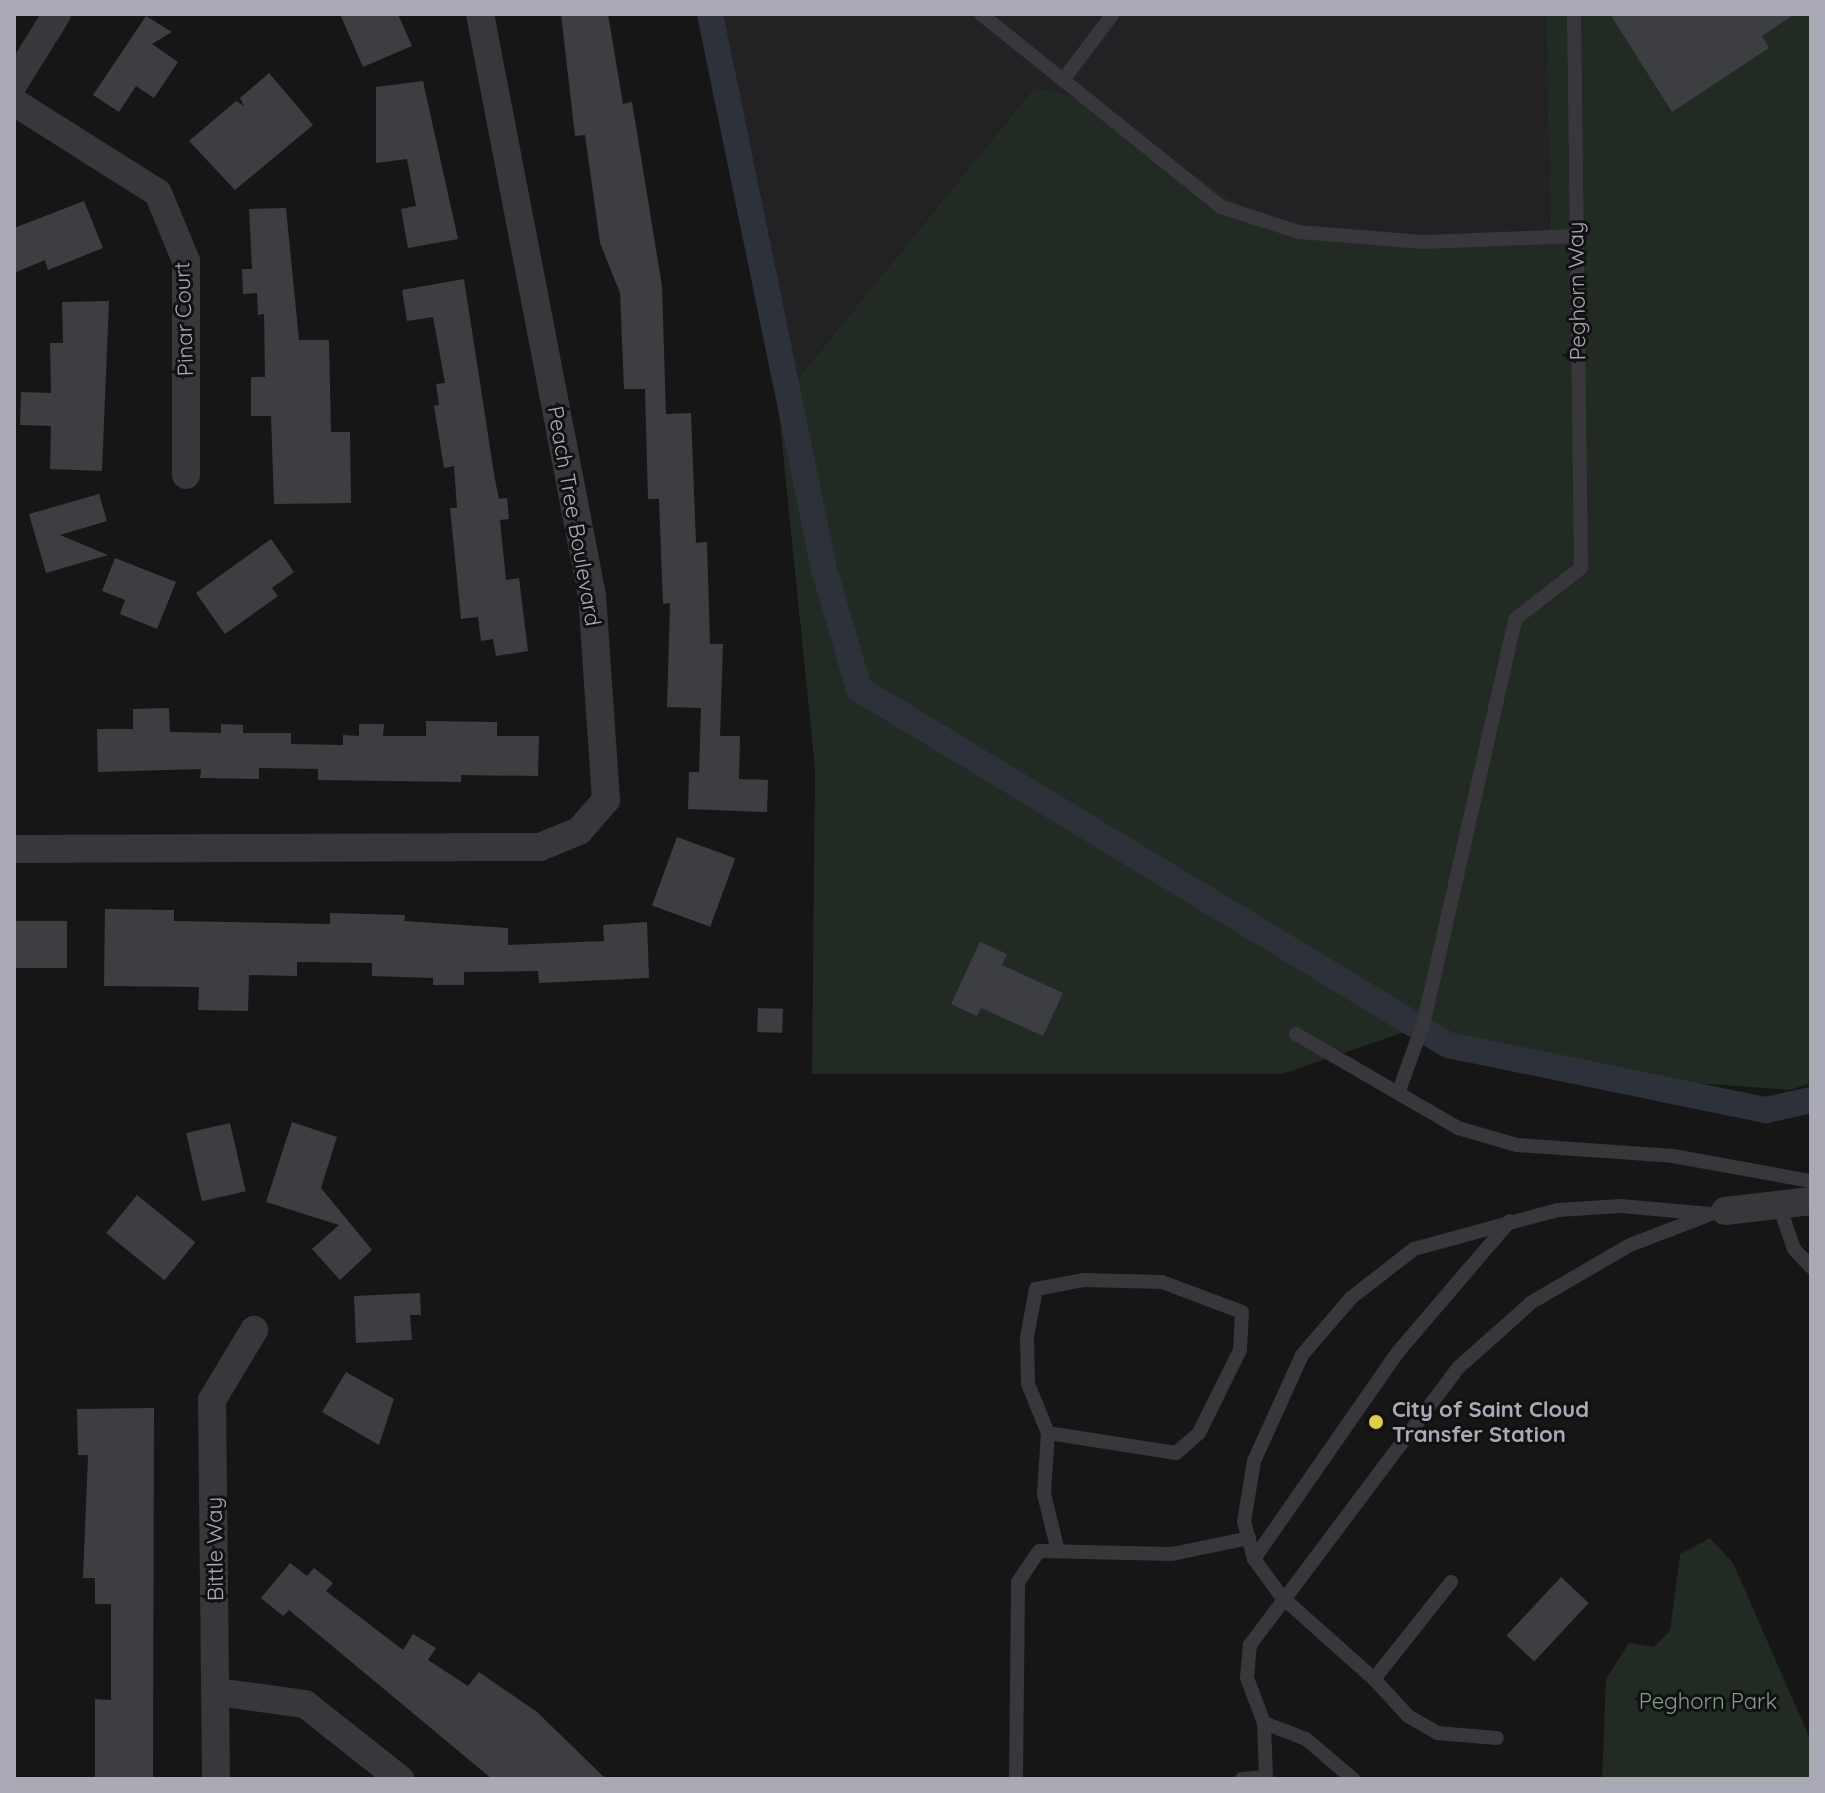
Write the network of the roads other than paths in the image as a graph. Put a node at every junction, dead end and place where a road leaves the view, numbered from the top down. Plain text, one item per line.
1 (57, 14) edge
2 (480, 14) edge
3 (981, 14) edge
4 (1113, 14) edge
5 (1574, 14) edge
6 (1063, 80) junction
7 (14, 83) edge
8 (14, 102) edge
9 (1577, 236) junction
10 (186, 475) dead end
11 (14, 849) edge
12 (1296, 1034) dead end
13 (1399, 1091) junction
14 (1811, 1181) edge
15 (1811, 1201) edge
16 (1779, 1205) junction
17 (1718, 1212) junction
18 (1510, 1221) junction
19 (1811, 1267) edge
20 (254, 1330) dead end
21 (1048, 1433) junction
22 (1249, 1538) junction
23 (1058, 1551) junction
24 (1254, 1559) junction
25 (1451, 1582) dead end
26 (1282, 1597) junction
27 (1374, 1679) junction
28 (218, 1692) junction
29 (1264, 1723) junction
30 (1497, 1738) dead end
31 (1266, 1778) edge
32 (216, 1779) edge
33 (400, 1779) edge
34 (1016, 1779) edge
35 (1242, 1779) edge
36 (1353, 1779) edge

1 - 7 street
2 - 11 street, Peach Tree Boulevard
3 - 6 lane
4 - 6 lane
5 - 9 lane, Peghorn Way
6 - 9 lane
8 - 10 street, Pinar Court
9 - 13 lane, Peghorn Way
12 - 13 lane
13 - 14 lane
15 - 16 street
16 - 17 street
16 - 19 lane
17 - 18 lane
17 - 26 lane
18 - 22 lane
18 - 24 lane
20 - 28 street, Bittle Way
21 - 21 lane
21 - 23 lane
22 - 23 lane
22 - 24 lane
23 - 34 lane
24 - 26 lane
25 - 27 lane
26 - 27 lane
26 - 29 lane
27 - 30 lane
28 - 32 street, Bittle Way
28 - 33 street
29 - 31 lane
29 - 36 lane
31 - 35 lane

